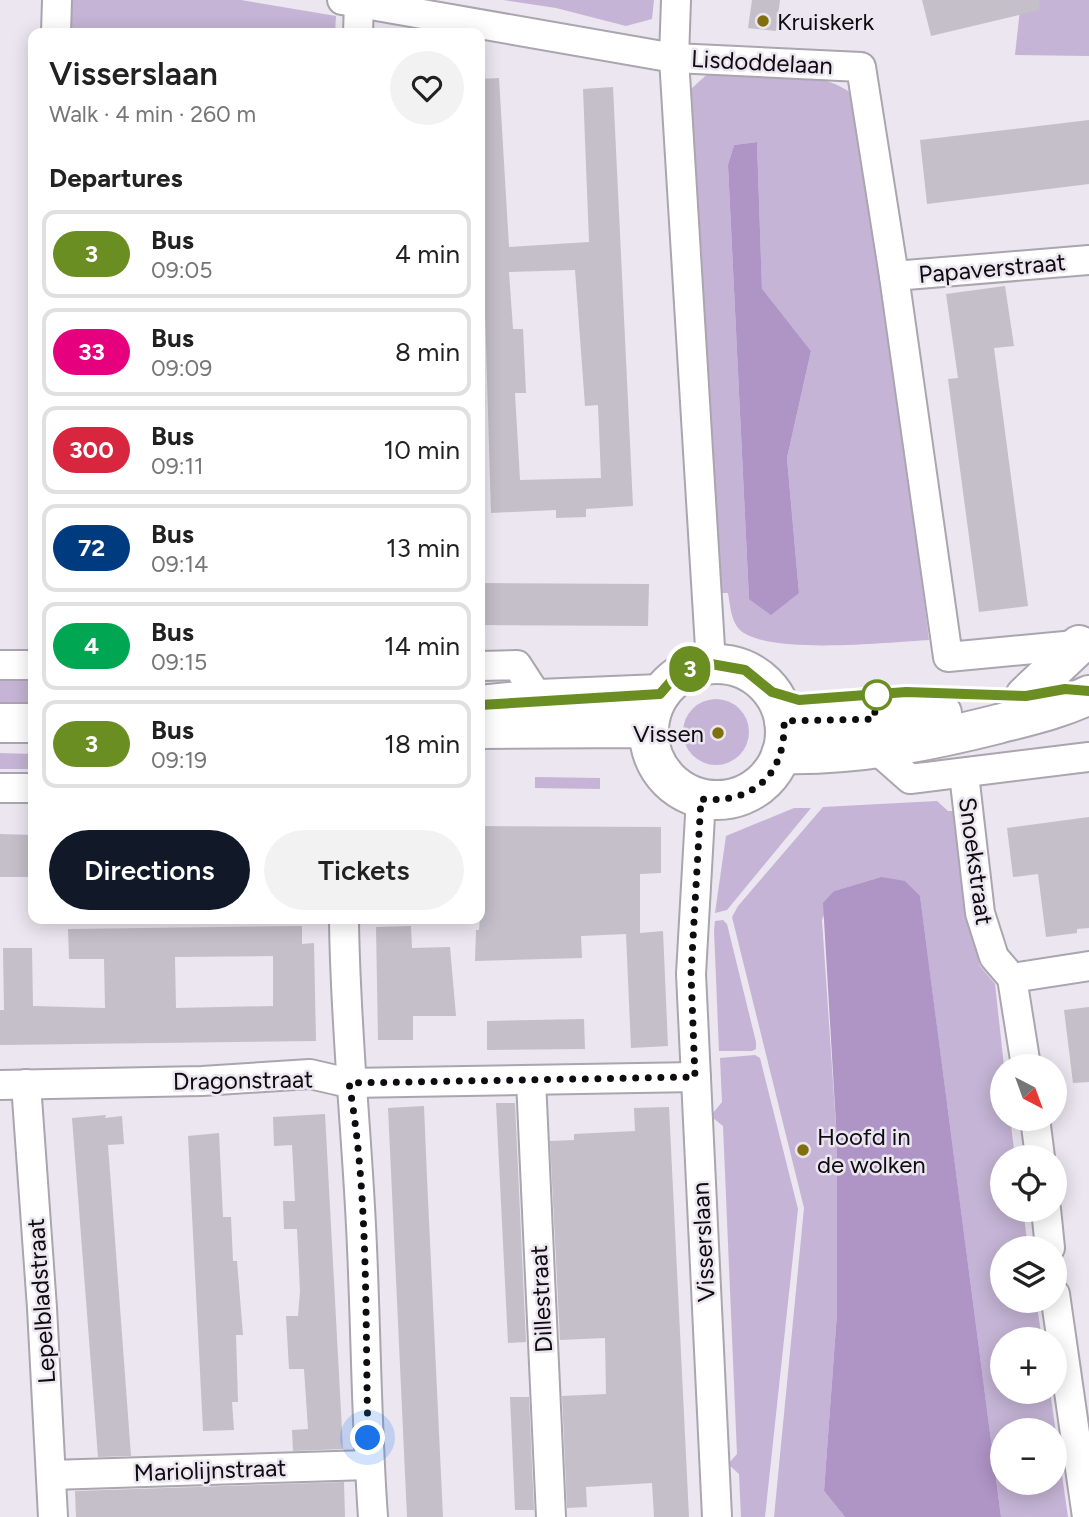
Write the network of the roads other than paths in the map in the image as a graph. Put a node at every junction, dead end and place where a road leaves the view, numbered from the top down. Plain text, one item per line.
1 (57, 0) edge
2 (676, 0) edge
3 (350, 2) edge
4 (455, 10) edge
5 (56, 28) edge
6 (357, 28) edge
7 (674, 58) junction
8 (1089, 260) edge
9 (894, 276) junction
10 (1084, 645) edge
11 (711, 664) junction
12 (0, 665) edge
13 (28, 665) edge
14 (485, 666) edge
15 (1089, 693) edge
16 (660, 694) junction
17 (1026, 696) junction
18 (539, 699) junction
19 (485, 704) edge
20 (0, 723) edge
21 (28, 723) edge
22 (485, 729) edge
23 (648, 731) junction
24 (783, 737) junction
25 (876, 748) junction
26 (1089, 757) edge
27 (964, 774) junction
28 (0, 788) edge
29 (28, 788) edge
30 (701, 799) junction
31 (344, 924) edge
32 (1089, 966) edge
33 (1012, 978) junction
34 (1024, 1054) edge
35 (695, 1077) junction
36 (531, 1080) junction
37 (349, 1083) junction
38 (13, 1084) edge
39 (1058, 1313) edge
40 (369, 1465) junction
41 (51, 1475) junction
42 (52, 1517) edge
43 (373, 1517) edge
44 (551, 1517) edge
45 (717, 1517) edge
46 (1087, 1517) edge

1 - 5 street
2 - 7 street
3 - 4 street
3 - 6 street
4 - 7 street
7 - 9 street, Lisdoddelaan
7 - 11 street, Lisdoddelaan
8 - 9 street, Papaverstraat
9 - 10 street, Lisdoddelaan
10 - 17 street
11 - 16 street
11 - 24 street
12 - 13 street
14 - 18 street
15 - 17 street
15 - 25 street
16 - 18 street
16 - 23 street
17 - 24 street
18 - 19 street
20 - 21 street
22 - 23 street
23 - 30 street
24 - 25 street
24 - 30 street
25 - 27 street
26 - 27 street
27 - 33 street, Snoekstraat
28 - 29 street
30 - 35 street, Visserslaan
31 - 37 street
32 - 33 street
33 - 34 street, Snoekstraat
35 - 36 street, Dragonstraat
35 - 45 street, Visserslaan
36 - 37 street, Dragonstraat
36 - 44 street, Dillestraat
37 - 38 street, Dragonstraat
37 - 40 street
38 - 41 street, Lepelbladstraat
39 - 46 street
40 - 41 street, Mariolijnstraat
40 - 43 street
41 - 42 street, Lepelbladstraat

